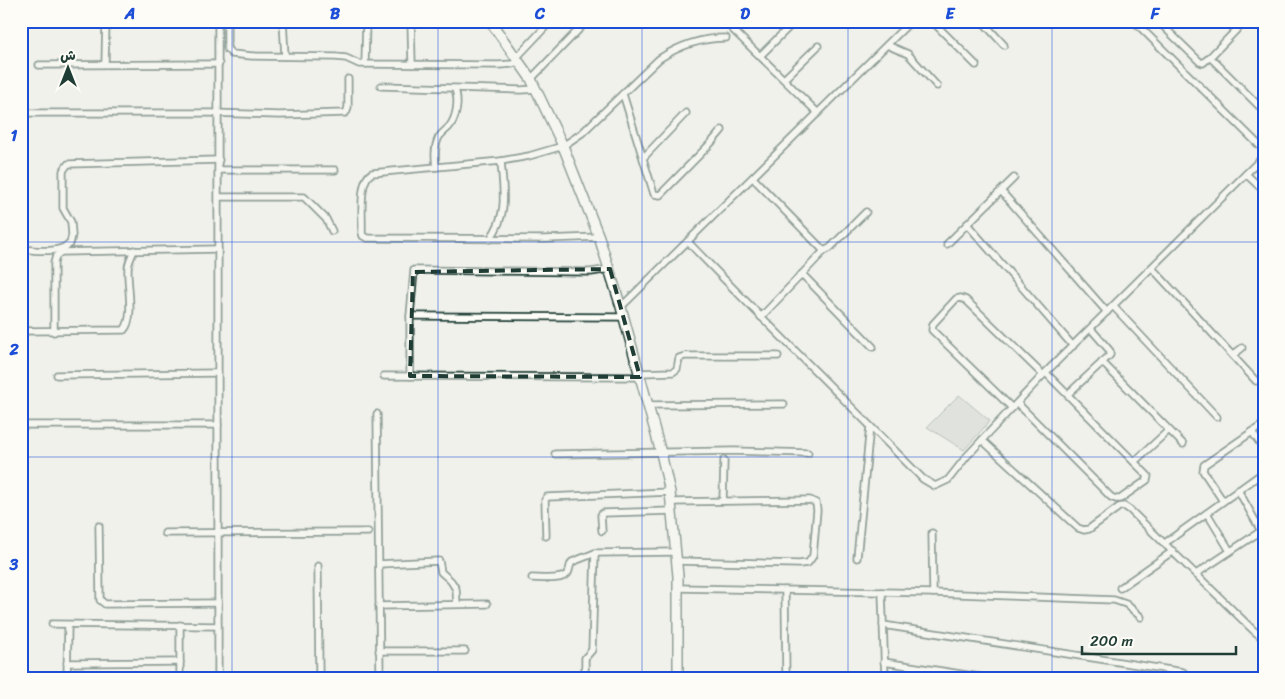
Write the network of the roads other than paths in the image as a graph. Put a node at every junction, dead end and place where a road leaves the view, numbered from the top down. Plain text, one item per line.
1 (106, 21) edge
2 (218, 21) edge
3 (226, 21) edge
4 (283, 21) edge
5 (366, 21) edge
6 (411, 21) edge
7 (490, 21) edge
8 (551, 21) edge
9 (587, 21) edge
10 (795, 21) edge
11 (932, 21) edge
12 (982, 21) edge
13 (1134, 21) edge
14 (1158, 21) edge
15 (1245, 21) edge
16 (726, 22) edge
17 (909, 22) edge
18 (726, 38) dead end
19 (887, 45) junction
20 (1004, 45) dead end
21 (818, 46) dead end
22 (285, 56) junction
23 (760, 56) junction
24 (1210, 57) junction
25 (518, 59) junction
26 (105, 64) junction
27 (219, 64) junction
28 (365, 64) junction
29 (412, 64) junction
30 (976, 64) dead end
31 (39, 65) dead end
32 (348, 79) dead end
33 (531, 79) junction
34 (784, 79) junction
35 (380, 86) dead end
36 (937, 86) dead end
37 (456, 89) junction
38 (536, 89) junction
39 (623, 94) junction
40 (1264, 111) edge
41 (21, 113) edge
42 (219, 113) junction
43 (686, 113) dead end
44 (818, 113) junction
45 (722, 130) dead end
46 (563, 146) junction
47 (1264, 150) edge
48 (644, 157) junction
49 (1264, 157) edge
50 (219, 160) junction
51 (501, 160) junction
52 (436, 167) junction
53 (219, 170) junction
54 (335, 170) dead end
55 (1246, 174) junction
56 (753, 178) junction
57 (1014, 178) dead end
58 (1001, 191) junction
59 (1264, 191) edge
60 (219, 197) junction
61 (866, 212) dead end
62 (967, 224) junction
63 (332, 232) dead end
64 (599, 237) junction
65 (490, 239) junction
66 (688, 242) junction
67 (947, 244) dead end
68 (218, 249) junction
69 (21, 250) edge
70 (134, 250) junction
71 (824, 251) junction
72 (1152, 268) junction
73 (610, 269) junction
74 (802, 274) junction
75 (1113, 306) junction
76 (621, 307) junction
77 (1107, 312) junction
78 (410, 316) junction
79 (624, 317) junction
80 (761, 317) junction
81 (1091, 329) junction
82 (21, 332) edge
83 (54, 332) junction
84 (1074, 346) junction
85 (873, 347) dead end
86 (1242, 348) dead end
87 (1233, 355) junction
88 (778, 356) dead end
89 (1102, 362) junction
90 (217, 373) junction
91 (1045, 374) junction
92 (56, 375) dead end
93 (639, 375) junction
94 (384, 376) dead end
95 (410, 376) junction
96 (1256, 381) dead end
97 (1068, 394) junction
98 (1017, 403) junction
99 (784, 404) dead end
100 (648, 405) junction
101 (1012, 408) junction
102 (377, 414) dead end
103 (1217, 417) dead end
104 (1264, 424) edge
105 (21, 425) edge
106 (218, 425) junction
107 (870, 426) junction
108 (1169, 430) junction
109 (1252, 432) junction
110 (982, 440) junction
111 (1183, 444) dead end
112 (1264, 449) edge
113 (661, 453) junction
114 (555, 454) dead end
115 (808, 454) dead end
116 (724, 460) dead end
117 (1134, 462) junction
118 (1264, 472) edge
119 (1238, 490) junction
120 (670, 492) junction
121 (722, 501) junction
122 (1223, 501) junction
123 (671, 507) junction
124 (1207, 513) junction
125 (99, 526) dead end
126 (1262, 530) edge
127 (602, 531) dead end
128 (368, 532) dead end
129 (165, 533) dead end
130 (218, 533) junction
131 (932, 533) dead end
132 (546, 536) dead end
133 (1165, 543) junction
134 (1173, 551) junction
135 (1230, 551) junction
136 (595, 552) junction
137 (676, 557) junction
138 (857, 558) dead end
139 (379, 564) junction
140 (318, 566) dead end
141 (1196, 574) junction
142 (532, 578) dead end
143 (678, 588) junction
144 (1120, 588) dead end
145 (785, 590) junction
146 (882, 592) junction
147 (933, 593) junction
148 (218, 603) junction
149 (457, 604) junction
150 (487, 604) dead end
151 (379, 606) junction
152 (1141, 617) dead end
153 (52, 624) dead end
154 (68, 625) junction
155 (180, 625) junction
156 (883, 625) junction
157 (218, 626) junction
158 (1264, 639) edge
159 (379, 651) junction
160 (465, 651) dead end
161 (68, 662) junction
162 (180, 662) junction
163 (884, 662) junction
164 (67, 678) edge
165 (180, 678) edge
166 (218, 678) edge
167 (318, 678) edge
168 (380, 678) edge
169 (585, 678) edge
170 (678, 678) edge
171 (786, 678) edge
172 (885, 678) edge
173 (986, 678) edge
174 (1186, 678) edge

1 - 26 street
2 - 27 street
3 - 22 street
4 - 22 street
5 - 28 street
6 - 29 street
7 - 25 main road
8 - 25 street
9 - 33 street
10 - 23 street
11 - 30 street
12 - 20 street
13 - 47 street
14 - 24 street
15 - 24 street
16 - 23 street
17 - 19 street
18 - 39 street
19 - 36 street
19 - 44 street
21 - 34 street
22 - 28 street
23 - 34 street
24 - 40 street
25 - 29 street
25 - 33 main road
26 - 27 street
26 - 31 street
27 - 42 street
28 - 29 street
32 - 42 street
33 - 38 main road
34 - 44 street
35 - 37 street
37 - 38 street
37 - 52 street
38 - 46 main road
39 - 46 street
39 - 48 street
41 - 42 street
42 - 50 street
43 - 48 street
44 - 56 street
45 - 48 street
46 - 51 street
46 - 64 main road
49 - 55 street
50 - 53 street
50 - 69 street
51 - 52 street
51 - 65 street
52 - 65 street
53 - 54 street
53 - 60 street
55 - 59 street
55 - 72 street
56 - 66 street
56 - 71 street
57 - 58 street
58 - 62 street
58 - 77 street
60 - 63 street
60 - 68 street
61 - 71 street
62 - 67 street
62 - 84 street
64 - 65 street
64 - 73 main road
66 - 76 street
66 - 80 street
68 - 70 street
68 - 90 street
70 - 83 street
70 - 83 street
71 - 74 street
72 - 75 street
72 - 87 street
73 - 76 main road
73 - 78 street
74 - 80 street
74 - 85 street
75 - 77 street
75 - 103 street
76 - 79 main road
77 - 81 street
78 - 79 street
78 - 95 street
79 - 93 main road
80 - 107 street
81 - 84 street
81 - 89 street
82 - 83 street
84 - 91 street
86 - 87 street
87 - 96 street
88 - 93 street
89 - 97 street
89 - 108 street
90 - 92 street
90 - 106 street
91 - 97 street
91 - 98 street
91 - 101 street
93 - 95 street
93 - 100 main road
94 - 95 street
97 - 117 street
98 - 101 street
98 - 117 street
99 - 100 street
100 - 113 main road
101 - 110 street
102 - 139 street
104 - 109 street
105 - 106 street
106 - 130 street
107 - 110 street
107 - 138 street
108 - 111 street
108 - 117 street
109 - 112 street
109 - 122 street
110 - 133 street
113 - 114 street
113 - 115 street
113 - 120 main road
116 - 121 street
118 - 119 street
119 - 122 street
119 - 126 street
120 - 123 main road
120 - 132 street
121 - 123 street
121 - 137 street
122 - 124 street
123 - 127 street
123 - 137 main road
124 - 133 street
124 - 135 street
125 - 148 street
126 - 135 street
128 - 130 street
129 - 130 street
130 - 148 street
131 - 147 street
133 - 134 street
134 - 141 street
134 - 144 street
135 - 141 street
136 - 137 street
136 - 142 street
136 - 169 street
137 - 143 main road
139 - 149 street
139 - 151 street
140 - 167 street
141 - 158 street
143 - 145 street
143 - 170 main road
145 - 146 street
145 - 171 street
146 - 147 street
146 - 156 street
147 - 152 street
148 - 157 street
149 - 150 street
149 - 151 street
151 - 159 street
153 - 154 street
154 - 155 street
154 - 161 street
155 - 157 street
155 - 162 street
156 - 163 street
156 - 174 street
157 - 166 street
159 - 160 street
159 - 168 street
161 - 162 street
161 - 164 street
162 - 165 street
163 - 172 street
163 - 173 street

